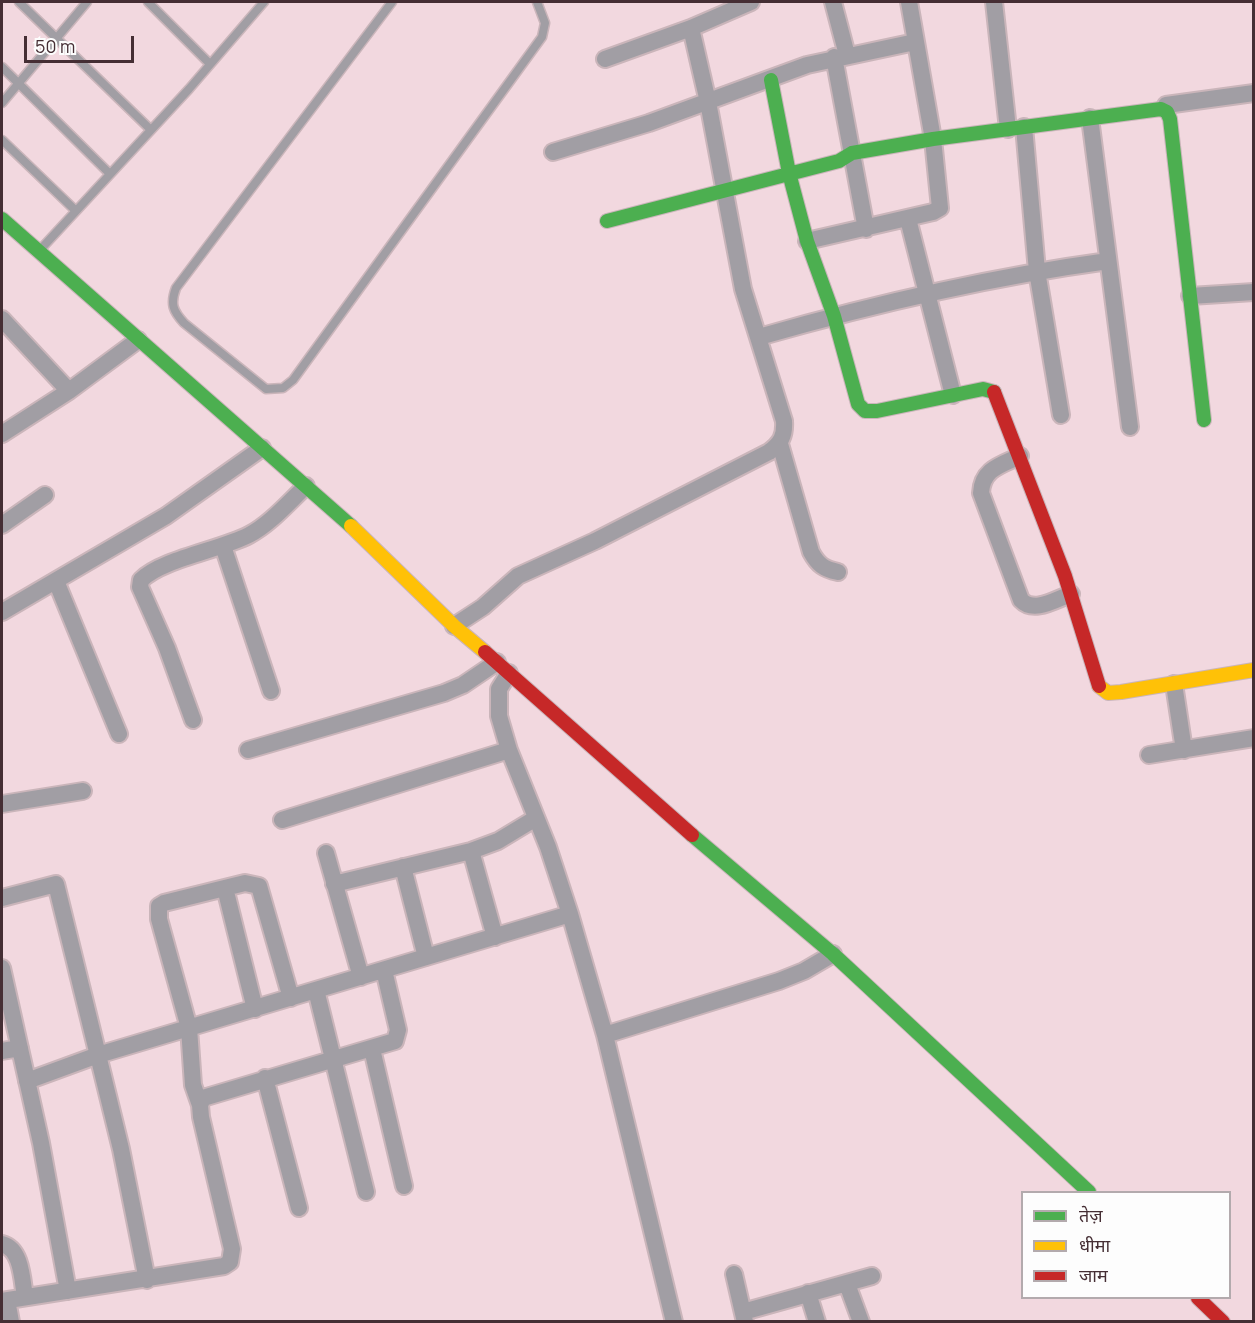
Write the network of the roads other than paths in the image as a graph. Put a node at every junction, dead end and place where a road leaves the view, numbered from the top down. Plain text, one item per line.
1 (19, 2) edge
2 (87, 2) edge
3 (148, 2) edge
4 (264, 2) edge
5 (392, 2) edge
6 (537, 2) edge
7 (751, 2) edge
8 (834, 2) edge
9 (909, 2) edge
10 (994, 2) edge
11 (691, 28) junction
12 (57, 38) junction
13 (915, 42) junction
14 (841, 56) junction
15 (605, 59) dead end
16 (210, 64) junction
17 (2, 67) edge
18 (771, 80) junction
19 (20, 82) junction
20 (1254, 93) edge
21 (708, 102) junction
22 (2, 104) edge
23 (1166, 105) dead end
24 (1090, 118) junction
25 (1016, 128) junction
26 (151, 130) junction
27 (933, 139) junction
28 (2, 140) edge
29 (554, 152) dead end
30 (852, 153) junction
31 (789, 173) junction
32 (110, 174) junction
33 (724, 193) junction
34 (76, 211) junction
35 (2, 219) edge
36 (908, 219) junction
37 (607, 221) dead end
38 (866, 229) junction
39 (807, 241) junction
40 (39, 252) junction
41 (1108, 261) junction
42 (1037, 271) junction
43 (1254, 292) edge
44 (926, 294) junction
45 (1190, 296) junction
46 (834, 316) junction
47 (2, 319) edge
48 (759, 337) junction
49 (138, 339) junction
50 (69, 391) junction
51 (953, 395) junction
52 (1061, 415) dead end
53 (1204, 420) dead end
54 (1130, 427) dead end
55 (2, 434) edge
56 (780, 444) junction
57 (262, 448) junction
58 (1020, 456) junction
59 (306, 486) junction
60 (45, 495) dead end
61 (2, 525) edge
62 (223, 546) junction
63 (838, 572) dead end
64 (56, 581) junction
65 (1071, 594) junction
66 (2, 612) edge
67 (454, 626) junction
68 (503, 668) junction
69 (1254, 670) edge
70 (1174, 684) junction
71 (271, 691) dead end
72 (193, 720) dead end
73 (119, 734) dead end
74 (1254, 738) edge
75 (248, 750) dead end
76 (509, 750) junction
77 (1184, 750) junction
78 (1149, 755) dead end
79 (83, 790) dead end
80 (2, 804) edge
81 (536, 818) junction
82 (282, 820) dead end
83 (471, 851) junction
84 (326, 854) dead end
85 (403, 867) junction
86 (334, 884) junction
87 (225, 888) junction
88 (2, 898) edge
89 (570, 914) junction
90 (495, 937) junction
91 (833, 954) junction
92 (426, 957) junction
93 (2, 968) edge
94 (384, 970) junction
95 (361, 977) junction
96 (316, 990) junction
97 (291, 998) junction
98 (255, 1009) junction
99 (189, 1028) junction
100 (605, 1035) junction
101 (20, 1048) junction
102 (372, 1049) junction
103 (2, 1051) edge
104 (98, 1055) junction
105 (333, 1059) junction
106 (265, 1078) junction
107 (27, 1081) junction
108 (200, 1105) junction
109 (404, 1186) dead end
110 (1088, 1191) edge
111 (366, 1192) dead end
112 (298, 1208) dead end
113 (2, 1244) edge
114 (734, 1274) dead end
115 (872, 1276) dead end
116 (147, 1280) junction
117 (847, 1284) junction
118 (68, 1291) junction
119 (808, 1293) junction
120 (25, 1297) junction
121 (1199, 1299) edge
122 (4, 1300) edge
123 (744, 1317) edge
124 (11, 1322) edge
125 (674, 1322) edge
126 (817, 1322) edge
127 (861, 1322) edge
128 (1223, 1322) edge

1 - 12 lane
2 - 12 lane
3 - 16 lane
4 - 16 lane
5 - 6 lane
7 - 11 street
8 - 14 street
9 - 13 street
10 - 25 street
11 - 15 street
11 - 21 street
12 - 19 lane
12 - 26 lane
13 - 14 street
13 - 27 street
14 - 18 street
14 - 30 street
16 - 26 lane
17 - 19 lane
18 - 21 street
18 - 31 street
19 - 22 lane
19 - 32 lane
20 - 23 street
21 - 29 street
21 - 33 street
24 - 25 street
24 - 41 street
24 - 45 street
25 - 27 street
25 - 42 street
26 - 32 lane
27 - 30 street
27 - 36 street
28 - 34 lane
30 - 31 street
30 - 38 street
31 - 33 street
31 - 39 street
32 - 34 lane
33 - 37 street
33 - 48 street
34 - 40 lane
35 - 40 street
36 - 38 street
36 - 44 street
38 - 39 street
39 - 46 street
40 - 49 street
41 - 42 street
41 - 54 street
42 - 44 street
42 - 52 street
43 - 45 street
44 - 46 street
44 - 51 street
45 - 53 street
46 - 48 street
46 - 51 street
47 - 50 street
48 - 56 street
49 - 50 street
49 - 57 street
50 - 55 street
51 - 58 street
56 - 63 street
56 - 67 street
57 - 59 street
57 - 64 street
58 - 65 street
58 - 65 street
59 - 62 street
59 - 67 street
60 - 61 street
62 - 71 street
62 - 72 street
64 - 66 street
64 - 73 street
65 - 70 street
67 - 68 street
68 - 75 street
68 - 76 street
68 - 91 street
69 - 70 street
70 - 77 street
74 - 77 street
76 - 81 street
76 - 82 street
77 - 78 street
79 - 80 street
81 - 83 street
81 - 89 street
83 - 85 street
83 - 90 street
84 - 86 street
85 - 86 street
85 - 92 street
86 - 95 street
87 - 97 street
87 - 98 street
87 - 99 street
88 - 104 street
89 - 90 street
89 - 100 street
90 - 92 street
91 - 100 street
91 - 110 street
92 - 94 street
93 - 101 street
94 - 95 street
94 - 102 street
95 - 96 street
96 - 97 street
96 - 105 street
97 - 98 street
98 - 99 street
99 - 104 street
99 - 108 street
100 - 125 street
101 - 103 street
101 - 107 street
102 - 105 street
102 - 109 street
104 - 107 street
104 - 116 street
105 - 106 street
105 - 111 street
106 - 108 street
106 - 112 street
107 - 118 street
108 - 116 street
113 - 120 street
114 - 123 street
115 - 117 street
116 - 118 street
117 - 119 street
117 - 127 street
118 - 120 street
119 - 123 street
119 - 126 street
120 - 122 street
121 - 128 street
122 - 124 street

